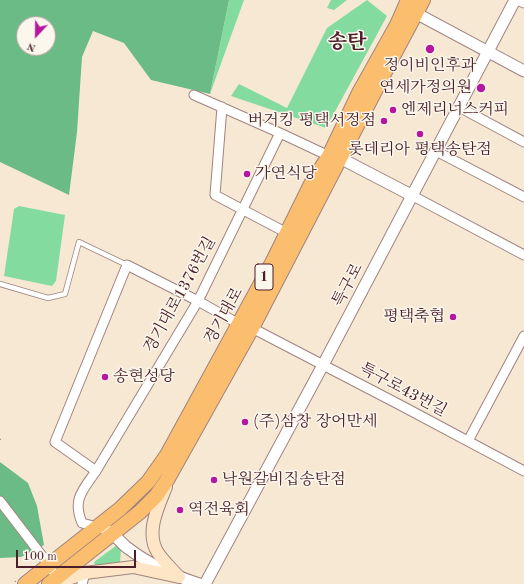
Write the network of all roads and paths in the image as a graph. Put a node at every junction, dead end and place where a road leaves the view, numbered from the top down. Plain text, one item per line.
1 (423, 0) edge
2 (516, 0) edge
3 (524, 3) edge
4 (410, 7) edge
5 (488, 52) junction
6 (524, 71) edge
7 (194, 95) dead end
8 (222, 107) junction
9 (459, 108) junction
10 (280, 133) junction
11 (524, 142) edge
12 (436, 151) junction
13 (334, 157) junction
14 (413, 196) junction
15 (524, 197) edge
16 (242, 209) junction
17 (287, 233) junction
18 (524, 255) edge
19 (127, 265) junction
20 (0, 284) edge
21 (198, 301) junction
22 (246, 326) junction
23 (524, 336) edge
24 (323, 365) junction
25 (468, 441) junction
26 (96, 471) junction
27 (524, 471) edge
28 (167, 480) junction
29 (0, 501) edge
30 (97, 527) junction
31 (114, 533) junction
32 (49, 565) junction
33 (179, 577) junction
34 (83, 578) edge
35 (20, 582) edge
36 (54, 582) edge
37 (18, 584) edge
38 (199, 584) edge
39 (205, 584) edge

1 - 4 main road, 경기대로 / 1
2 - 3 street
2 - 5 street, 특구로
4 - 5 street
4 - 13 main road, 경기대로 / 1
5 - 6 street
5 - 9 street, 특구로
7 - 8 street
8 - 10 street
8 - 16 street
9 - 11 street
9 - 12 street, 특구로
10 - 13 street
10 - 16 street, 경기대로1376번길
12 - 14 street, 특구로
12 - 15 street
13 - 14 street
13 - 17 main road, 경기대로 / 1
13 - 22 main road, 경기대로 / 1
14 - 18 street
14 - 24 street, 특구로
16 - 17 street
16 - 21 street, 경기대로1376번길
17 - 22 main road, 경기대로 / 1
19 - 20 lane
19 - 21 street, 특구로43번길
19 - 26 street
21 - 22 street, 특구로43번길
21 - 26 street, 경기대로1376번길
22 - 24 street, 특구로43번길
22 - 28 main road, 경기대로 / 1
22 - 30 main road, 경기대로 / 1
23 - 25 street
24 - 25 street, 특구로43번길
24 - 39 street, 특구로
25 - 27 street, 특구로43번길
26 - 30 street, 경기대로1376번길
28 - 31 main road, 경기대로 / 1
28 - 33 main road
29 - 32 street
30 - 31 street
30 - 32 main road, 경기대로 / 1
31 - 33 street
31 - 36 main road, 경기대로 / 1
32 - 35 main road, 경기대로 / 1
32 - 36 street
33 - 34 main road
33 - 38 street
34 - 36 main road
35 - 37 path, bridge

